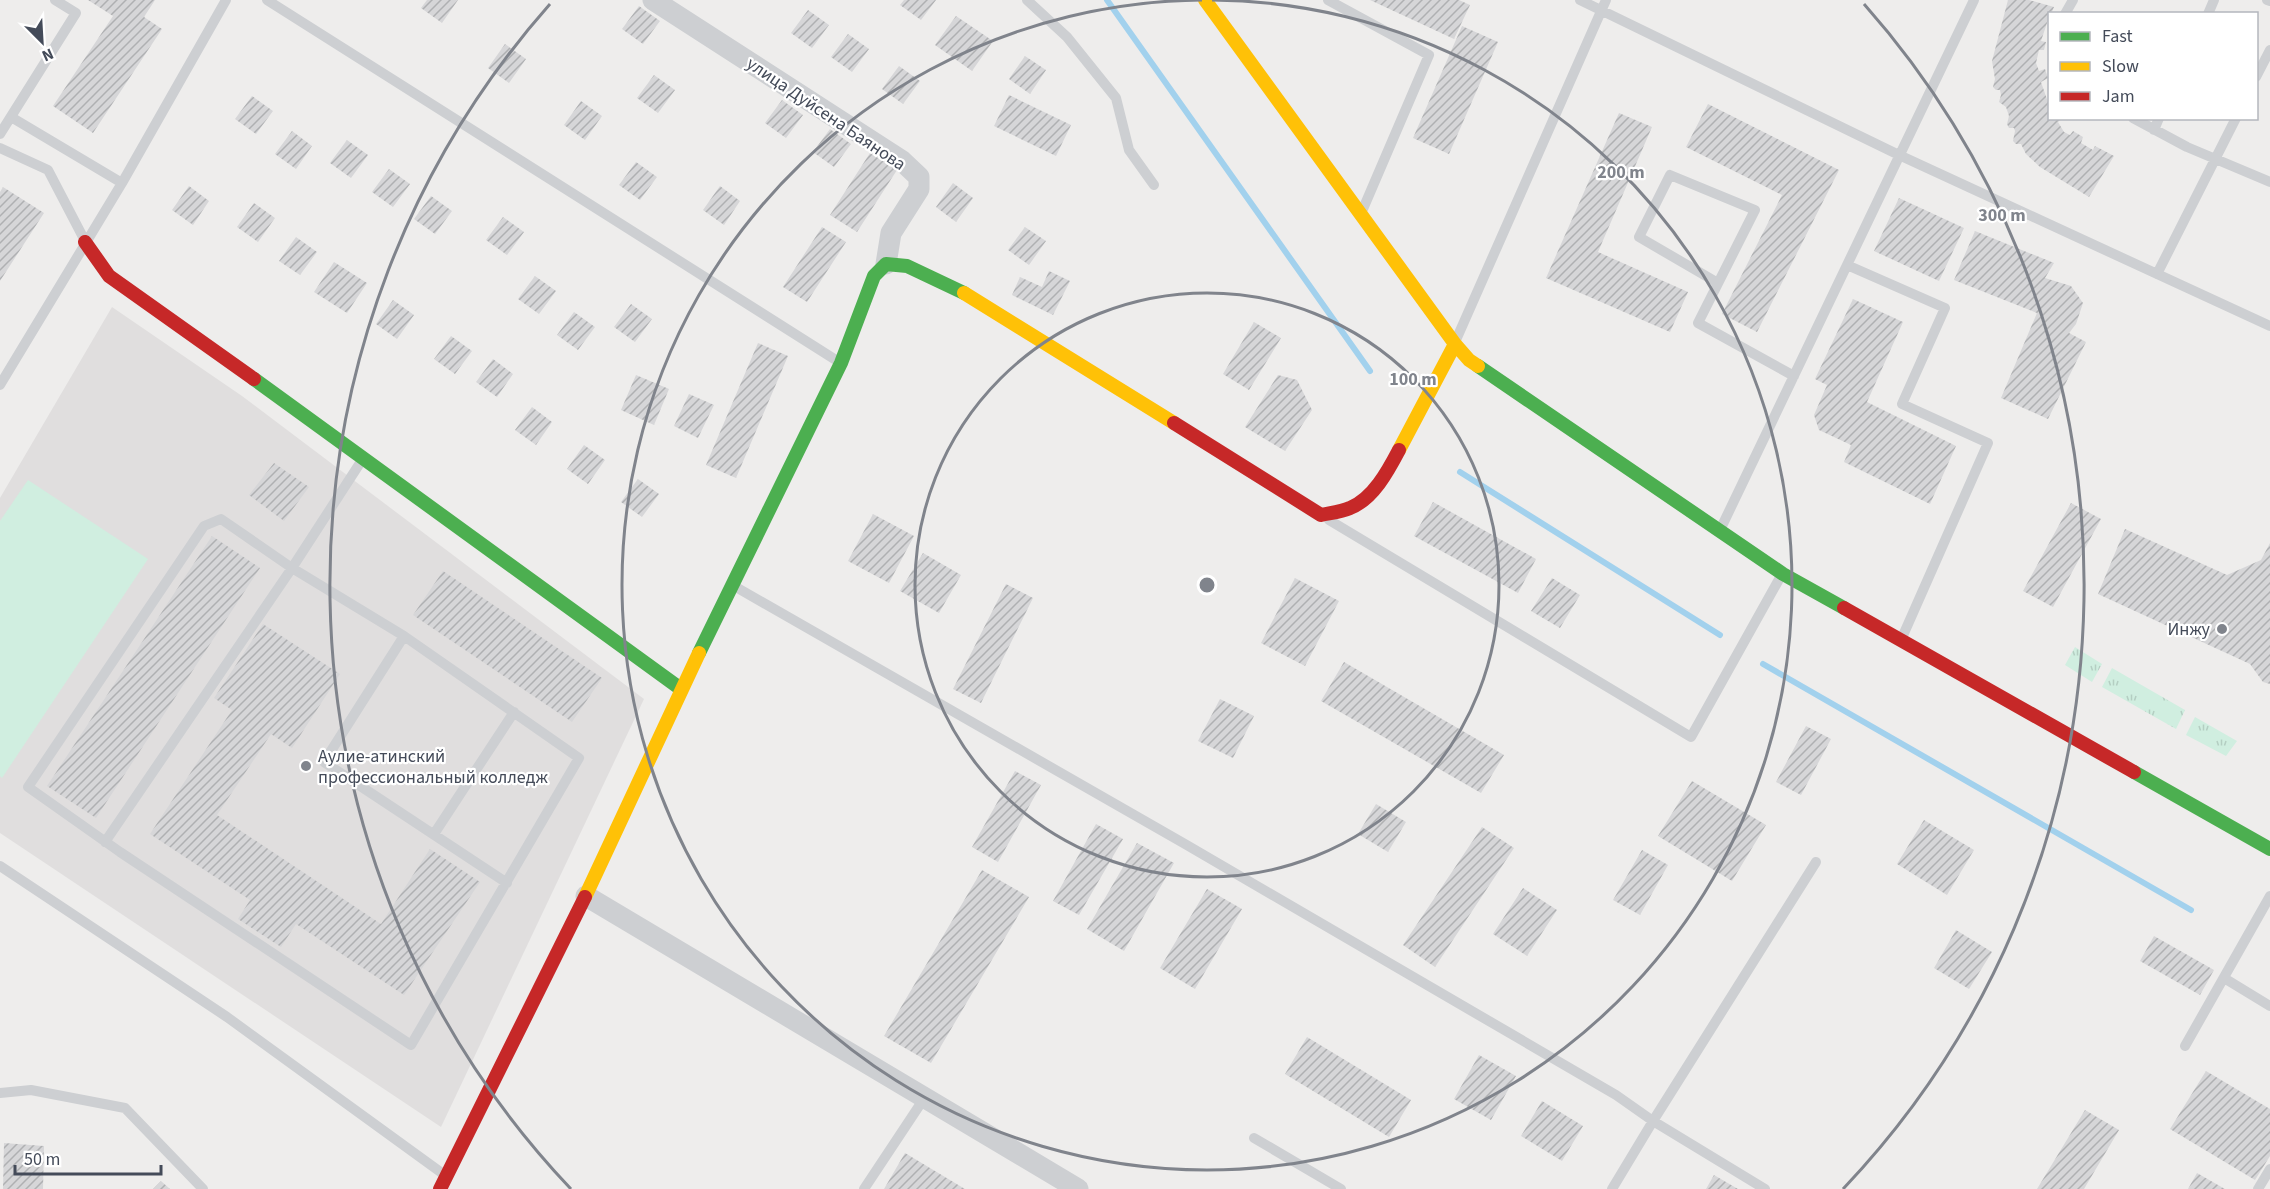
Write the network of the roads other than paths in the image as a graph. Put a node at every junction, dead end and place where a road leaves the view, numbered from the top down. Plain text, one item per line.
1 (56, 0) edge
2 (226, 0) edge
3 (267, 0) edge
4 (653, 0) edge
5 (1027, 0) edge
6 (1205, 0) edge
7 (1328, 0) edge
8 (1580, 0) edge
9 (1974, 0) edge
10 (1604, 5) edge
11 (2270, 50) edge
12 (2258, 73) edge
13 (11, 117) junction
14 (2136, 120) edge
15 (2158, 120) edge
16 (2235, 120) edge
17 (2154, 130) junction
18 (0, 134) edge
19 (0, 148) edge
20 (1899, 155) junction
21 (2215, 159) junction
22 (2270, 182) edge
23 (122, 183) junction
24 (1154, 185) dead end
25 (1361, 215) junction
26 (85, 242) junction
27 (886, 264) junction
28 (1847, 265) junction
29 (2157, 274) junction
30 (1718, 283) junction
31 (2270, 326) edge
32 (1455, 344) junction
33 (841, 363) junction
34 (1794, 376) junction
35 (0, 386) edge
36 (363, 457) junction
37 (1321, 515) junction
38 (1720, 531) junction
39 (292, 568) junction
40 (1783, 574) junction
41 (732, 585) junction
42 (404, 636) junction
43 (1901, 640) junction
44 (681, 689) junction
45 (514, 712) junction
46 (434, 834) junction
47 (105, 842) junction
48 (2270, 849) edge
49 (1816, 862) dead end
50 (0, 866) edge
51 (507, 883) junction
52 (586, 896) junction
53 (2270, 896) edge
54 (2224, 978) junction
55 (2270, 1006) edge
56 (2185, 1046) dead end
57 (0, 1093) edge
58 (925, 1097) junction
59 (1653, 1121) junction
60 (1254, 1138) dead end
61 (2270, 1169) edge
62 (443, 1183) edge
63 (203, 1189) edge
64 (864, 1189) edge
65 (1078, 1189) edge
66 (1341, 1189) edge
67 (1612, 1189) edge
68 (1764, 1189) edge
69 (2258, 1189) edge

1 - 13 lane
2 - 23 lane
3 - 33 lane
4 - 27 street, улица Дуйсена Баянова
5 - 24 lane
6 - 25 street
7 - 25 lane
8 - 10 lane
9 - 20 lane
10 - 20 lane
10 - 32 lane
11 - 12 lane
13 - 18 lane
13 - 23 lane
14 - 17 lane
15 - 17 lane
16 - 21 lane
17 - 21 lane
19 - 26 lane
20 - 28 lane
20 - 29 lane
21 - 22 lane
21 - 29 lane
23 - 26 lane
25 - 32 street
26 - 35 lane
26 - 36 street
27 - 33 street
27 - 37 street
28 - 34 lane
28 - 43 lane
29 - 31 lane
30 - 30 lane
30 - 34 lane
32 - 37 street
32 - 38 street
33 - 41 street
34 - 38 lane
36 - 39 lane
36 - 44 street
37 - 40 lane
38 - 40 street
39 - 42 lane
39 - 47 lane
39 - 47 lane
40 - 43 street
41 - 44 street
41 - 59 lane
42 - 45 lane
42 - 46 lane
43 - 48 street
44 - 52 street
45 - 46 lane
45 - 51 lane
46 - 51 lane
47 - 51 lane
49 - 59 lane
50 - 62 lane
52 - 58 street
52 - 62 street
53 - 54 lane
54 - 55 lane
54 - 56 lane
57 - 63 lane
58 - 64 lane
58 - 65 street
59 - 67 lane
59 - 68 lane
60 - 66 lane
61 - 69 lane

